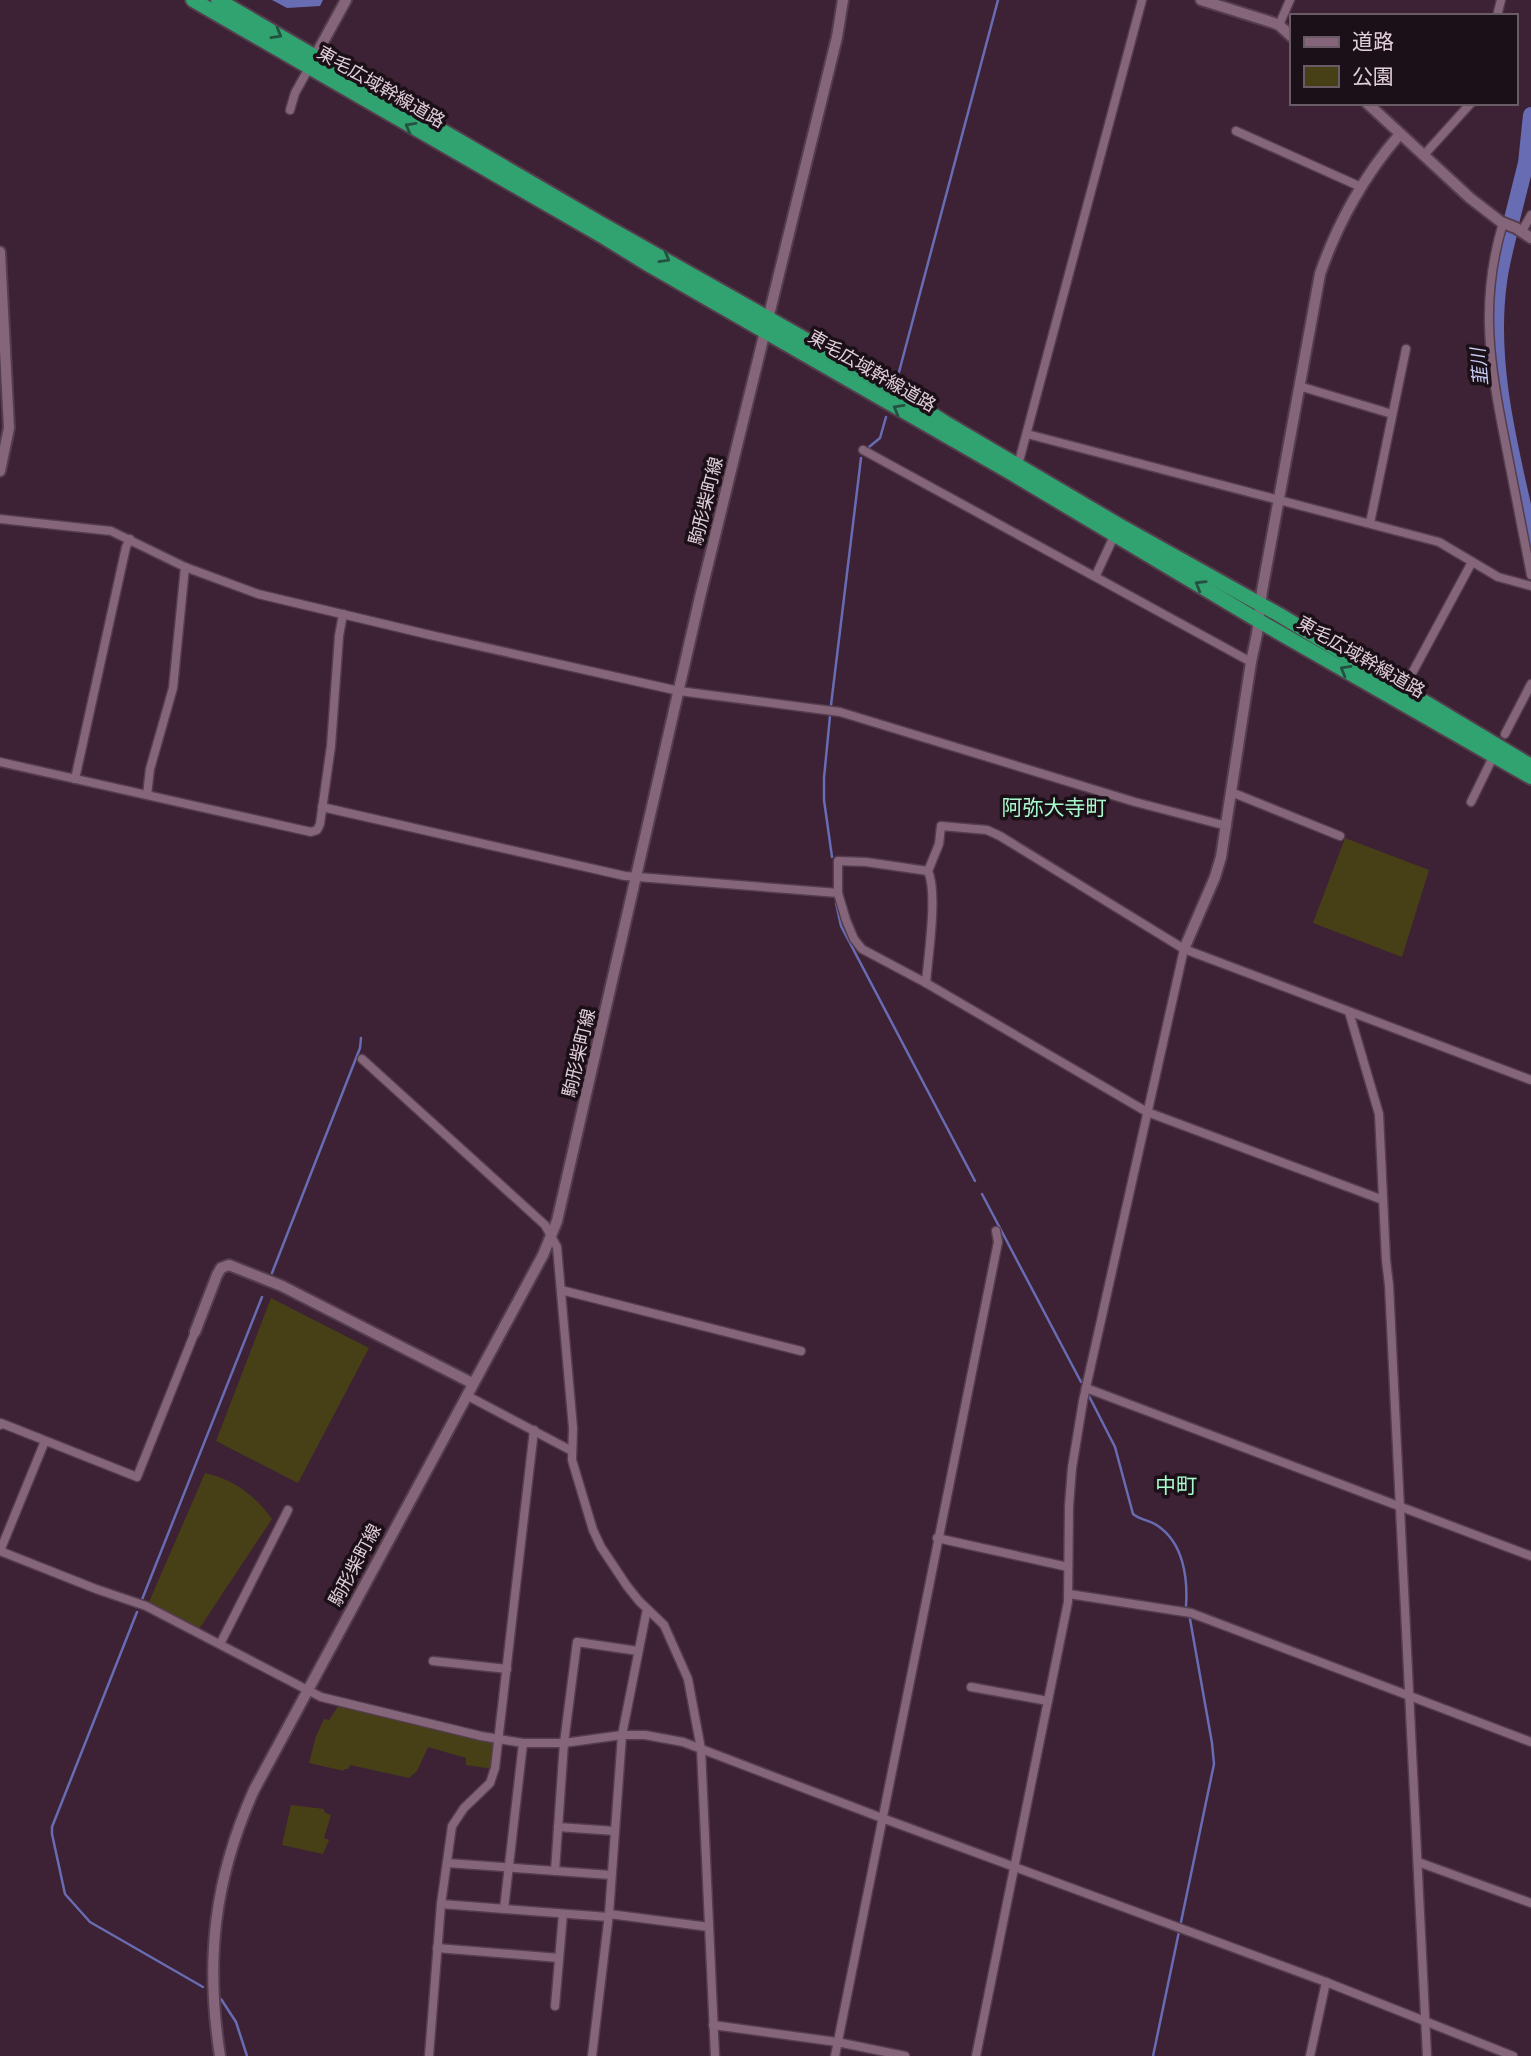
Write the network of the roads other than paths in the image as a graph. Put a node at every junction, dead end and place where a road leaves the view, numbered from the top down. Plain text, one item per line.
1 (193, 0) edge
2 (218, 0) edge
3 (346, 0) edge
4 (843, 0) edge
5 (1142, 0) edge
6 (1201, 0) edge
7 (1290, 0) edge
8 (1279, 25) junction
9 (1290, 35) edge
10 (313, 62) junction
11 (1369, 105) edge
12 (1469, 105) edge
13 (290, 110) dead end
14 (1236, 131) dead end
15 (1400, 134) junction
16 (1423, 156) junction
17 (1362, 187) junction
18 (1531, 215) edge
19 (1503, 223) junction
20 (1526, 235) edge
21 (0, 252) edge
22 (768, 326) junction
23 (1406, 349) dead end
24 (1299, 386) junction
25 (1392, 414) junction
26 (1027, 433) junction
27 (863, 450) dead end
28 (1018, 465) junction
29 (0, 471) edge
30 (1278, 500) junction
31 (0, 519) edge
32 (1370, 523) junction
33 (1115, 534) junction
34 (130, 539) junction
35 (1472, 562) junction
36 (185, 567) junction
37 (1096, 575) junction
38 (1531, 575) edge
39 (1531, 586) edge
40 (1260, 604) junction
41 (343, 614) junction
42 (1259, 621) junction
43 (1251, 662) junction
44 (1410, 677) dead end
45 (1531, 684) edge
46 (679, 691) junction
47 (1505, 734) dead end
48 (1494, 755) junction
49 (0, 762) edge
50 (1531, 766) edge
51 (1531, 778) edge
52 (75, 779) junction
53 (1231, 792) junction
54 (147, 794) junction
55 (1471, 802) dead end
56 (322, 807) junction
57 (1227, 826) junction
58 (1340, 836) dead end
59 (928, 871) junction
60 (637, 877) junction
61 (838, 893) junction
62 (1184, 949) junction
63 (926, 983) junction
64 (1349, 1012) junction
65 (362, 1059) dead end
66 (1531, 1080) edge
67 (1147, 1112) junction
68 (1383, 1199) junction
69 (996, 1231) dead end
70 (552, 1235) junction
71 (561, 1290) junction
72 (195, 1332) joint
73 (801, 1351) dead end
74 (1086, 1388) junction
75 (469, 1389) junction
76 (0, 1425) edge
77 (534, 1430) junction
78 (45, 1441) junction
79 (572, 1451) junction
80 (1400, 1505) junction
81 (288, 1510) dead end
82 (937, 1538) junction
83 (0, 1551) edge
84 (1531, 1556) edge
85 (1068, 1567) junction
86 (1069, 1594) junction
87 (647, 1609) junction
88 (220, 1644) junction
89 (638, 1651) junction
90 (433, 1661) dead end
91 (507, 1669) junction
92 (971, 1687) dead end
93 (308, 1691) junction
94 (1409, 1696) junction
95 (1048, 1701) junction
96 (622, 1735) junction
97 (499, 1739) junction
98 (1531, 1742) edge
99 (523, 1743) junction
100 (564, 1743) junction
101 (701, 1749) junction
102 (882, 1818) junction
103 (558, 1827) junction
104 (615, 1831) junction
105 (1418, 1862) junction
106 (447, 1863) junction
107 (508, 1867) junction
108 (1015, 1868) junction
109 (555, 1871) junction
110 (611, 1875) junction
111 (1531, 1903) edge
112 (441, 1904) junction
113 (504, 1909) junction
114 (563, 1914) junction
115 (608, 1916) junction
116 (709, 1927) junction
117 (437, 1948) junction
118 (559, 1958) junction
119 (1326, 1982) junction
120 (555, 2006) dead end
121 (1426, 2021) junction
122 (713, 2025) junction
123 (837, 2042) junction
124 (220, 2056) edge
125 (429, 2056) edge
126 (592, 2056) edge
127 (715, 2056) edge
128 (835, 2056) edge
129 (905, 2056) edge
130 (976, 2056) edge
131 (1310, 2056) edge
132 (1427, 2056) edge
133 (1513, 2056) edge

1 - 10 highway, 東毛広域幹線道路
2 -> 10 highway, 東毛広域幹線道路
3 - 10 main road
4 - 22 main road, 駒形柴町線
5 - 26 street
6 - 8 main road
7 - 8 street
8 - 9 main road
10 - 13 street
10 - 22 highway, 東毛広域幹線道路
11 - 15 main road
12 - 16 street
14 - 17 street
15 - 16 main road
15 - 17 main road
16 - 19 main road
17 - 24 main road
18 - 20 street
19 - 20 main road
19 - 38 street
21 - 29 main road
22 - 28 highway, 東毛広域幹線道路
33 -> 22 highway, 東毛広域幹線道路
22 - 46 main road, 駒形柴町線
23 - 25 street
24 - 25 street
24 - 30 main road
25 - 32 street
26 - 28 street
26 - 30 street
27 - 37 street
28 - 40 highway, 東毛広域幹線道路
30 - 32 street
30 - 40 main road
31 - 34 street
32 - 35 street
33 - 37 street
42 -> 33 highway, 東毛広域幹線道路
34 - 36 street
34 - 52 street
35 - 39 street
35 - 44 street
36 - 41 street
36 - 54 street
37 - 43 street
40 - 42 main road
40 - 50 highway, 東毛広域幹線道路
41 - 46 street
41 - 56 street
42 - 43 main road
48 -> 42 highway, 東毛広域幹線道路
43 - 53 main road
45 - 47 street
46 - 57 street
46 - 60 main road, 駒形柴町線
48 - 51 highway, 東毛広域幹線道路
48 - 55 street
49 - 52 street
52 - 54 street
53 - 57 main road
53 - 58 street
54 - 56 street
56 - 60 street
57 - 62 main road
59 - 61 street
59 - 62 street
59 - 63 street
60 - 61 street
60 - 70 main road, 駒形柴町線
61 - 63 street
62 - 64 street
62 - 67 street
63 - 67 street
64 - 66 street
64 - 68 street
65 - 70 street
67 - 68 street
67 - 74 street
68 - 80 street
69 - 82 street
70 - 71 street
70 - 75 main road, 駒形柴町線
71 - 73 street
71 - 79 street
72 - 75 main road
72 - 78 street
74 - 80 street
74 - 85 street
75 - 77 street
75 - 93 main road, 駒形柴町線
76 - 78 street
77 - 79 street
77 - 91 street
78 - 83 street
79 - 87 street
80 - 84 street
80 - 94 street
81 - 88 street
82 - 85 street
82 - 102 street
83 - 88 street
85 - 86 street
86 - 94 street
86 - 95 street
87 - 89 street
87 - 101 street
88 - 93 street
89 - 96 street
89 - 100 street
90 - 91 street
91 - 97 street
92 - 95 street
93 - 97 street
93 - 124 main road, 駒形柴町線
94 - 98 street
94 - 105 street
95 - 108 street
96 - 100 street
96 - 101 street
96 - 104 street
97 - 99 street
97 - 106 street
99 - 100 street
99 - 107 street
100 - 103 street
101 - 102 street
101 - 116 street
102 - 108 street
102 - 123 street
103 - 104 street
103 - 109 street
104 - 110 street
105 - 111 street
105 - 121 street
106 - 107 street
106 - 112 street
107 - 109 street
107 - 113 street
108 - 119 street
108 - 130 street
109 - 110 street
110 - 115 street
112 - 113 street
112 - 117 street
113 - 114 street
114 - 115 street
114 - 118 street
115 - 116 street
115 - 126 street
116 - 122 street
117 - 118 street
117 - 125 street
118 - 120 street
119 - 121 street
119 - 131 street
121 - 132 street
121 - 133 street
122 - 123 street
122 - 127 street
123 - 128 street
123 - 129 street

